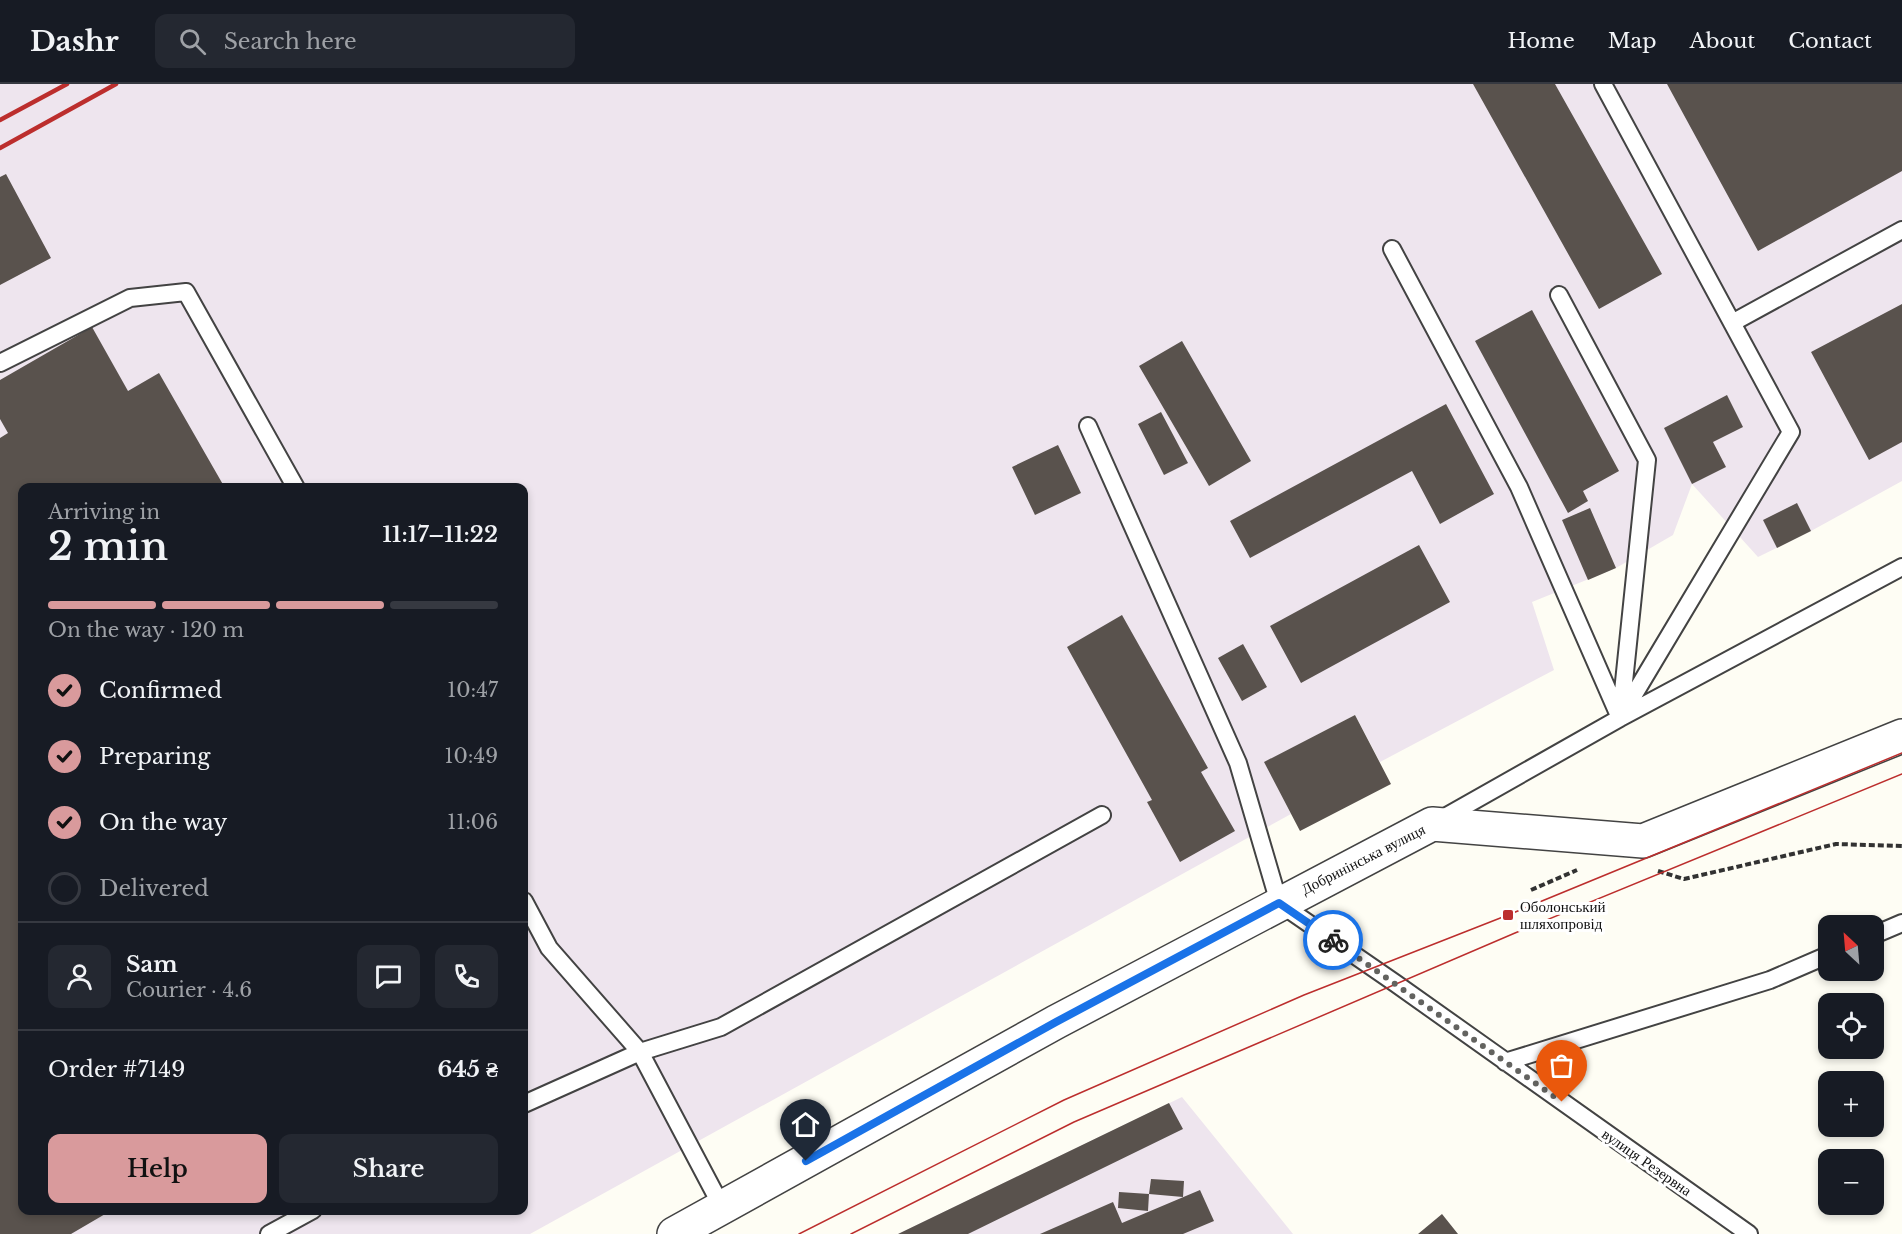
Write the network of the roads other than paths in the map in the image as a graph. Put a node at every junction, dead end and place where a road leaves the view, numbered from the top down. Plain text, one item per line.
1 (1603, 84) edge
2 (1902, 230) edge
3 (1392, 249) dead end
4 (1559, 295) dead end
5 (1732, 323) junction
6 (0, 363) edge
7 (1088, 426) dead end
8 (293, 483) edge
9 (1902, 567) edge
10 (1620, 718) junction
11 (1902, 736) edge
12 (1102, 815) dead end
13 (1432, 824) junction
14 (1279, 903) junction
15 (528, 909) edge
16 (1902, 923) edge
17 (1884, 931) edge
18 (1818, 959) edge
19 (640, 1052) junction
20 (1505, 1062) junction
21 (528, 1102) edge
22 (722, 1207) junction
23 (304, 1215) edge
24 (269, 1234) edge
25 (674, 1234) edge
26 (1749, 1234) edge

1 - 5 lane
2 - 5 lane
3 - 10 lane
4 - 10 lane
5 - 10 lane
6 - 8 lane
7 - 14 lane
9 - 10 lane
10 - 13 lane
11 - 13 street, Добринінська вулиця
12 - 19 lane
13 - 14 street, Добринінська вулиця
14 - 20 lane, вулиця Резервна
14 - 22 street, Добринінська вулиця
15 - 19 lane
16 - 17 lane
18 - 20 lane
19 - 21 lane
19 - 22 lane
20 - 26 lane, вулиця Резервна
22 - 25 street, Добринінська вулиця
23 - 24 lane

